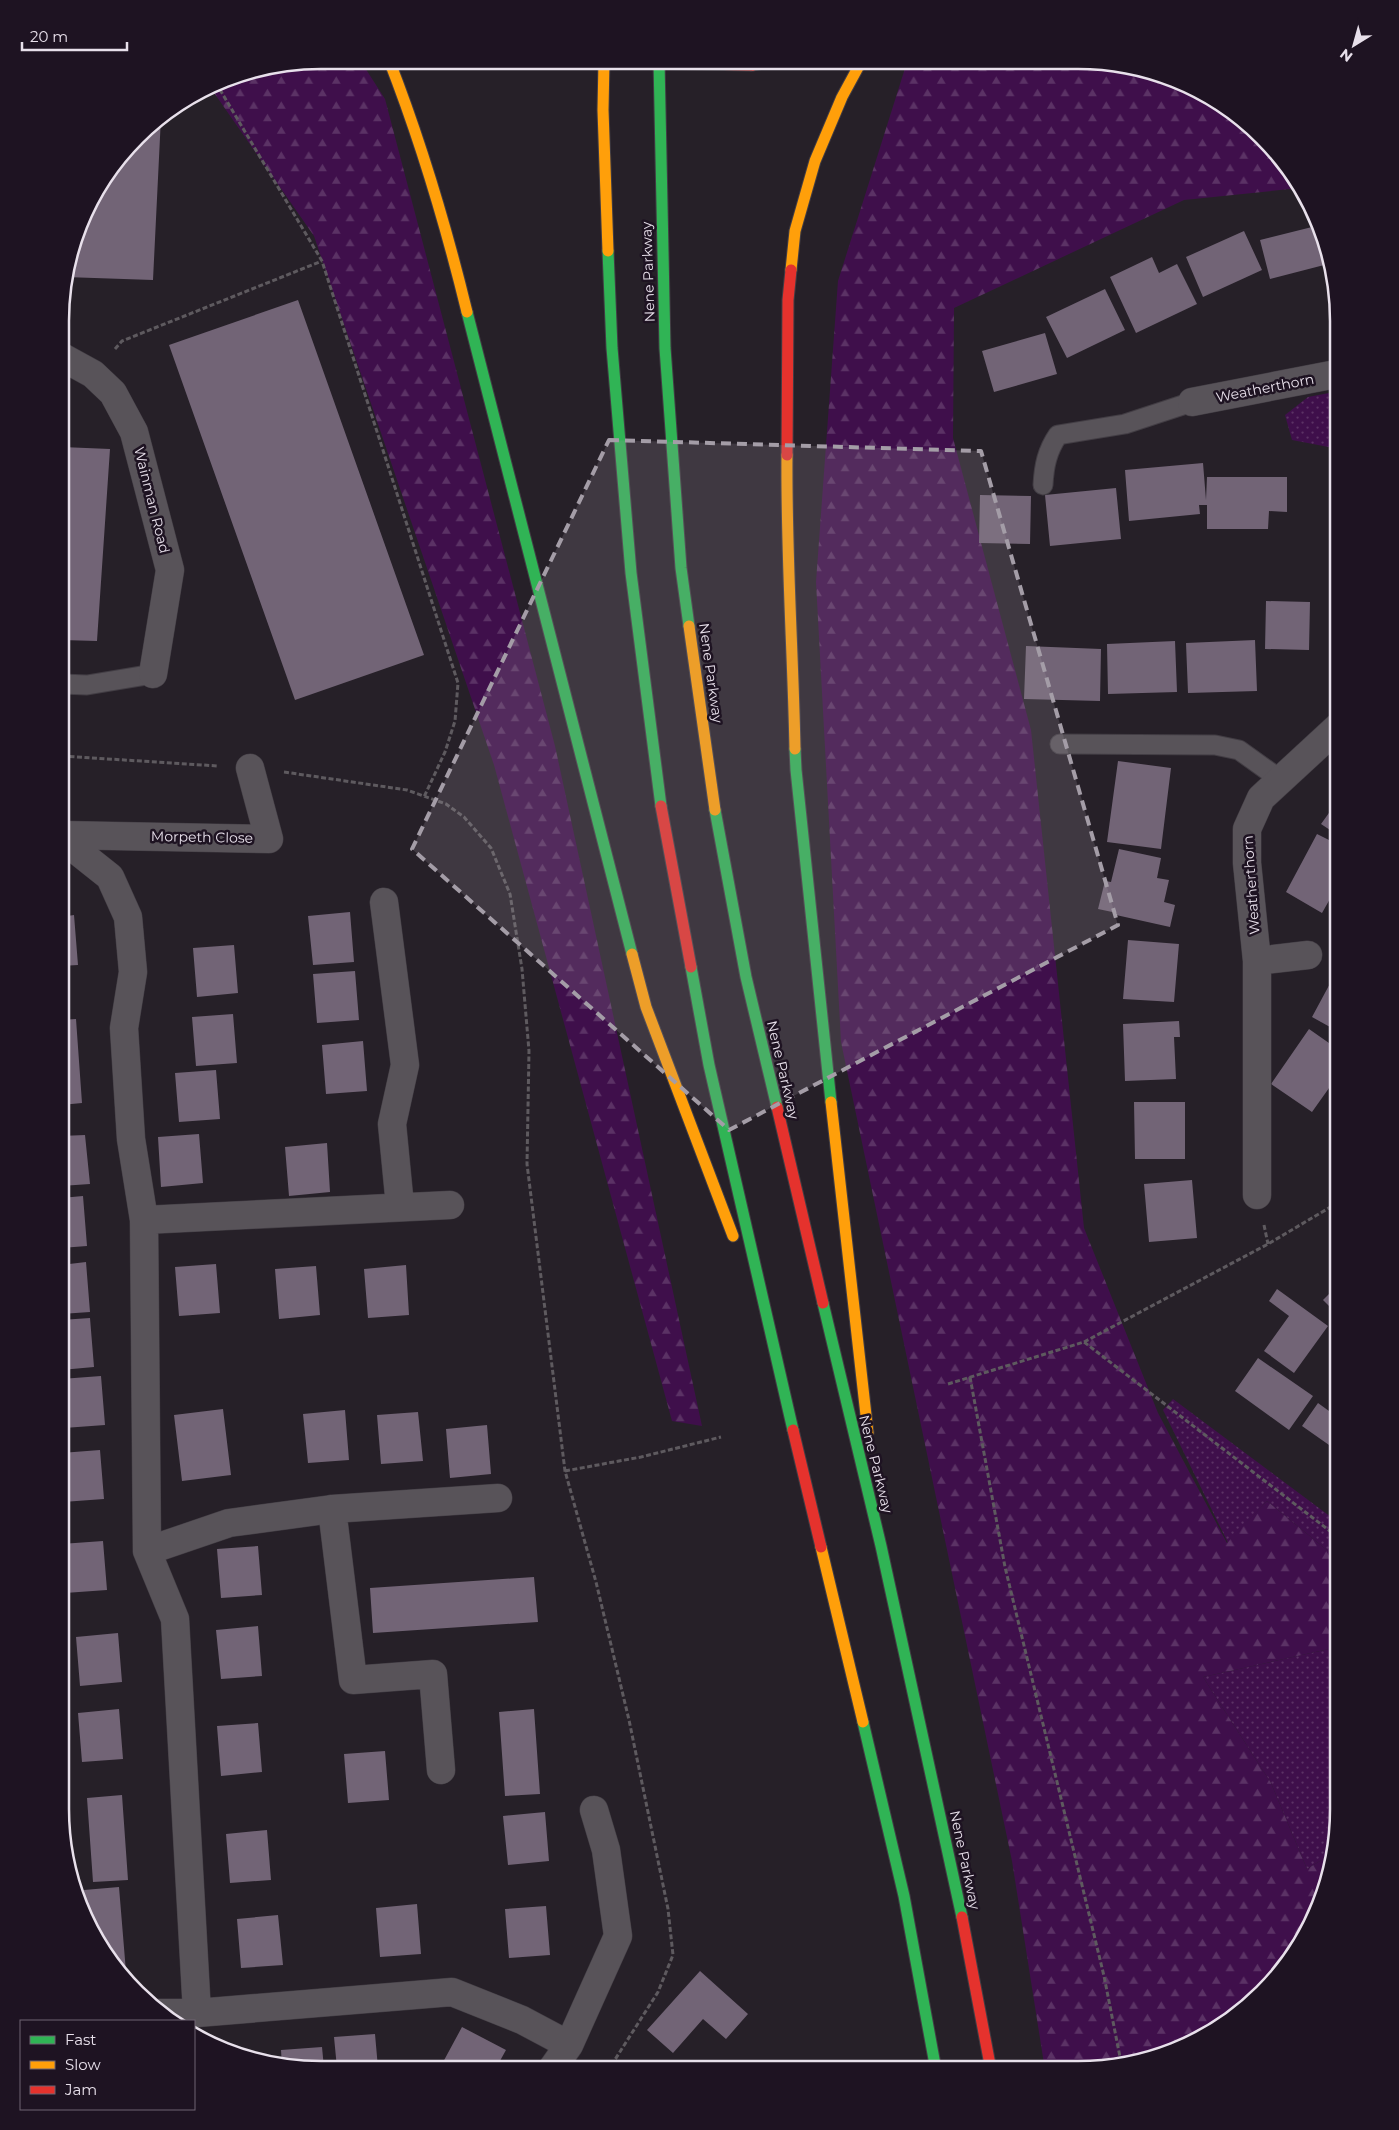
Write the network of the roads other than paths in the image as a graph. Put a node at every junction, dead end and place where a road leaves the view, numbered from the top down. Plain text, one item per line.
1 (392, 69) edge
2 (604, 69) edge
3 (659, 69) edge
4 (857, 69) edge
5 (69, 360) edge
6 (1330, 376) edge
7 (1192, 402) joint
8 (1043, 485) dead end
9 (153, 674) joint
10 (69, 684) edge
11 (1330, 734) edge
12 (1060, 744) dead end
13 (238, 767) road end
14 (1281, 780) junction
15 (69, 835) edge
16 (69, 846) edge
17 (384, 902) dead end
18 (1308, 955) dead end
19 (1257, 961) junction
20 (1258, 1195) dead end
21 (450, 1205) dead end
22 (400, 1206) junction
23 (144, 1220) junction
24 (769, 1328) junction
25 (498, 1498) dead end
26 (332, 1509) junction
27 (881, 1546) junction
28 (147, 1551) junction
29 (441, 1770) dead end
30 (594, 1810) dead end
31 (173, 2013) edge
32 (197, 2013) junction
33 (569, 2046) junction
34 (557, 2061) edge
35 (934, 2061) edge
36 (989, 2061) edge

1 - 24 main road
2 - 24 main road
3 - 27 main road, Nene Parkway
4 - 27 main road
5 - 9 street, Wainman Road
6 - 7 street, Weatherthorn
7 - 8 lane
9 - 10 lane
11 - 14 street, Weatherthorn
12 - 14 lane
13 - 15 street, Morpeth Close
14 - 19 street, Weatherthorn
16 - 23 street
17 - 22 street
18 - 19 street
19 - 20 street, Weatherthorn
21 - 22 street
22 - 23 street
23 - 28 street
24 - 35 main road
25 - 26 street
26 - 28 street
26 - 29 street
27 - 36 main road, Nene Parkway
28 - 32 street
30 - 33 street
31 - 32 street
32 - 33 street
33 - 34 street

